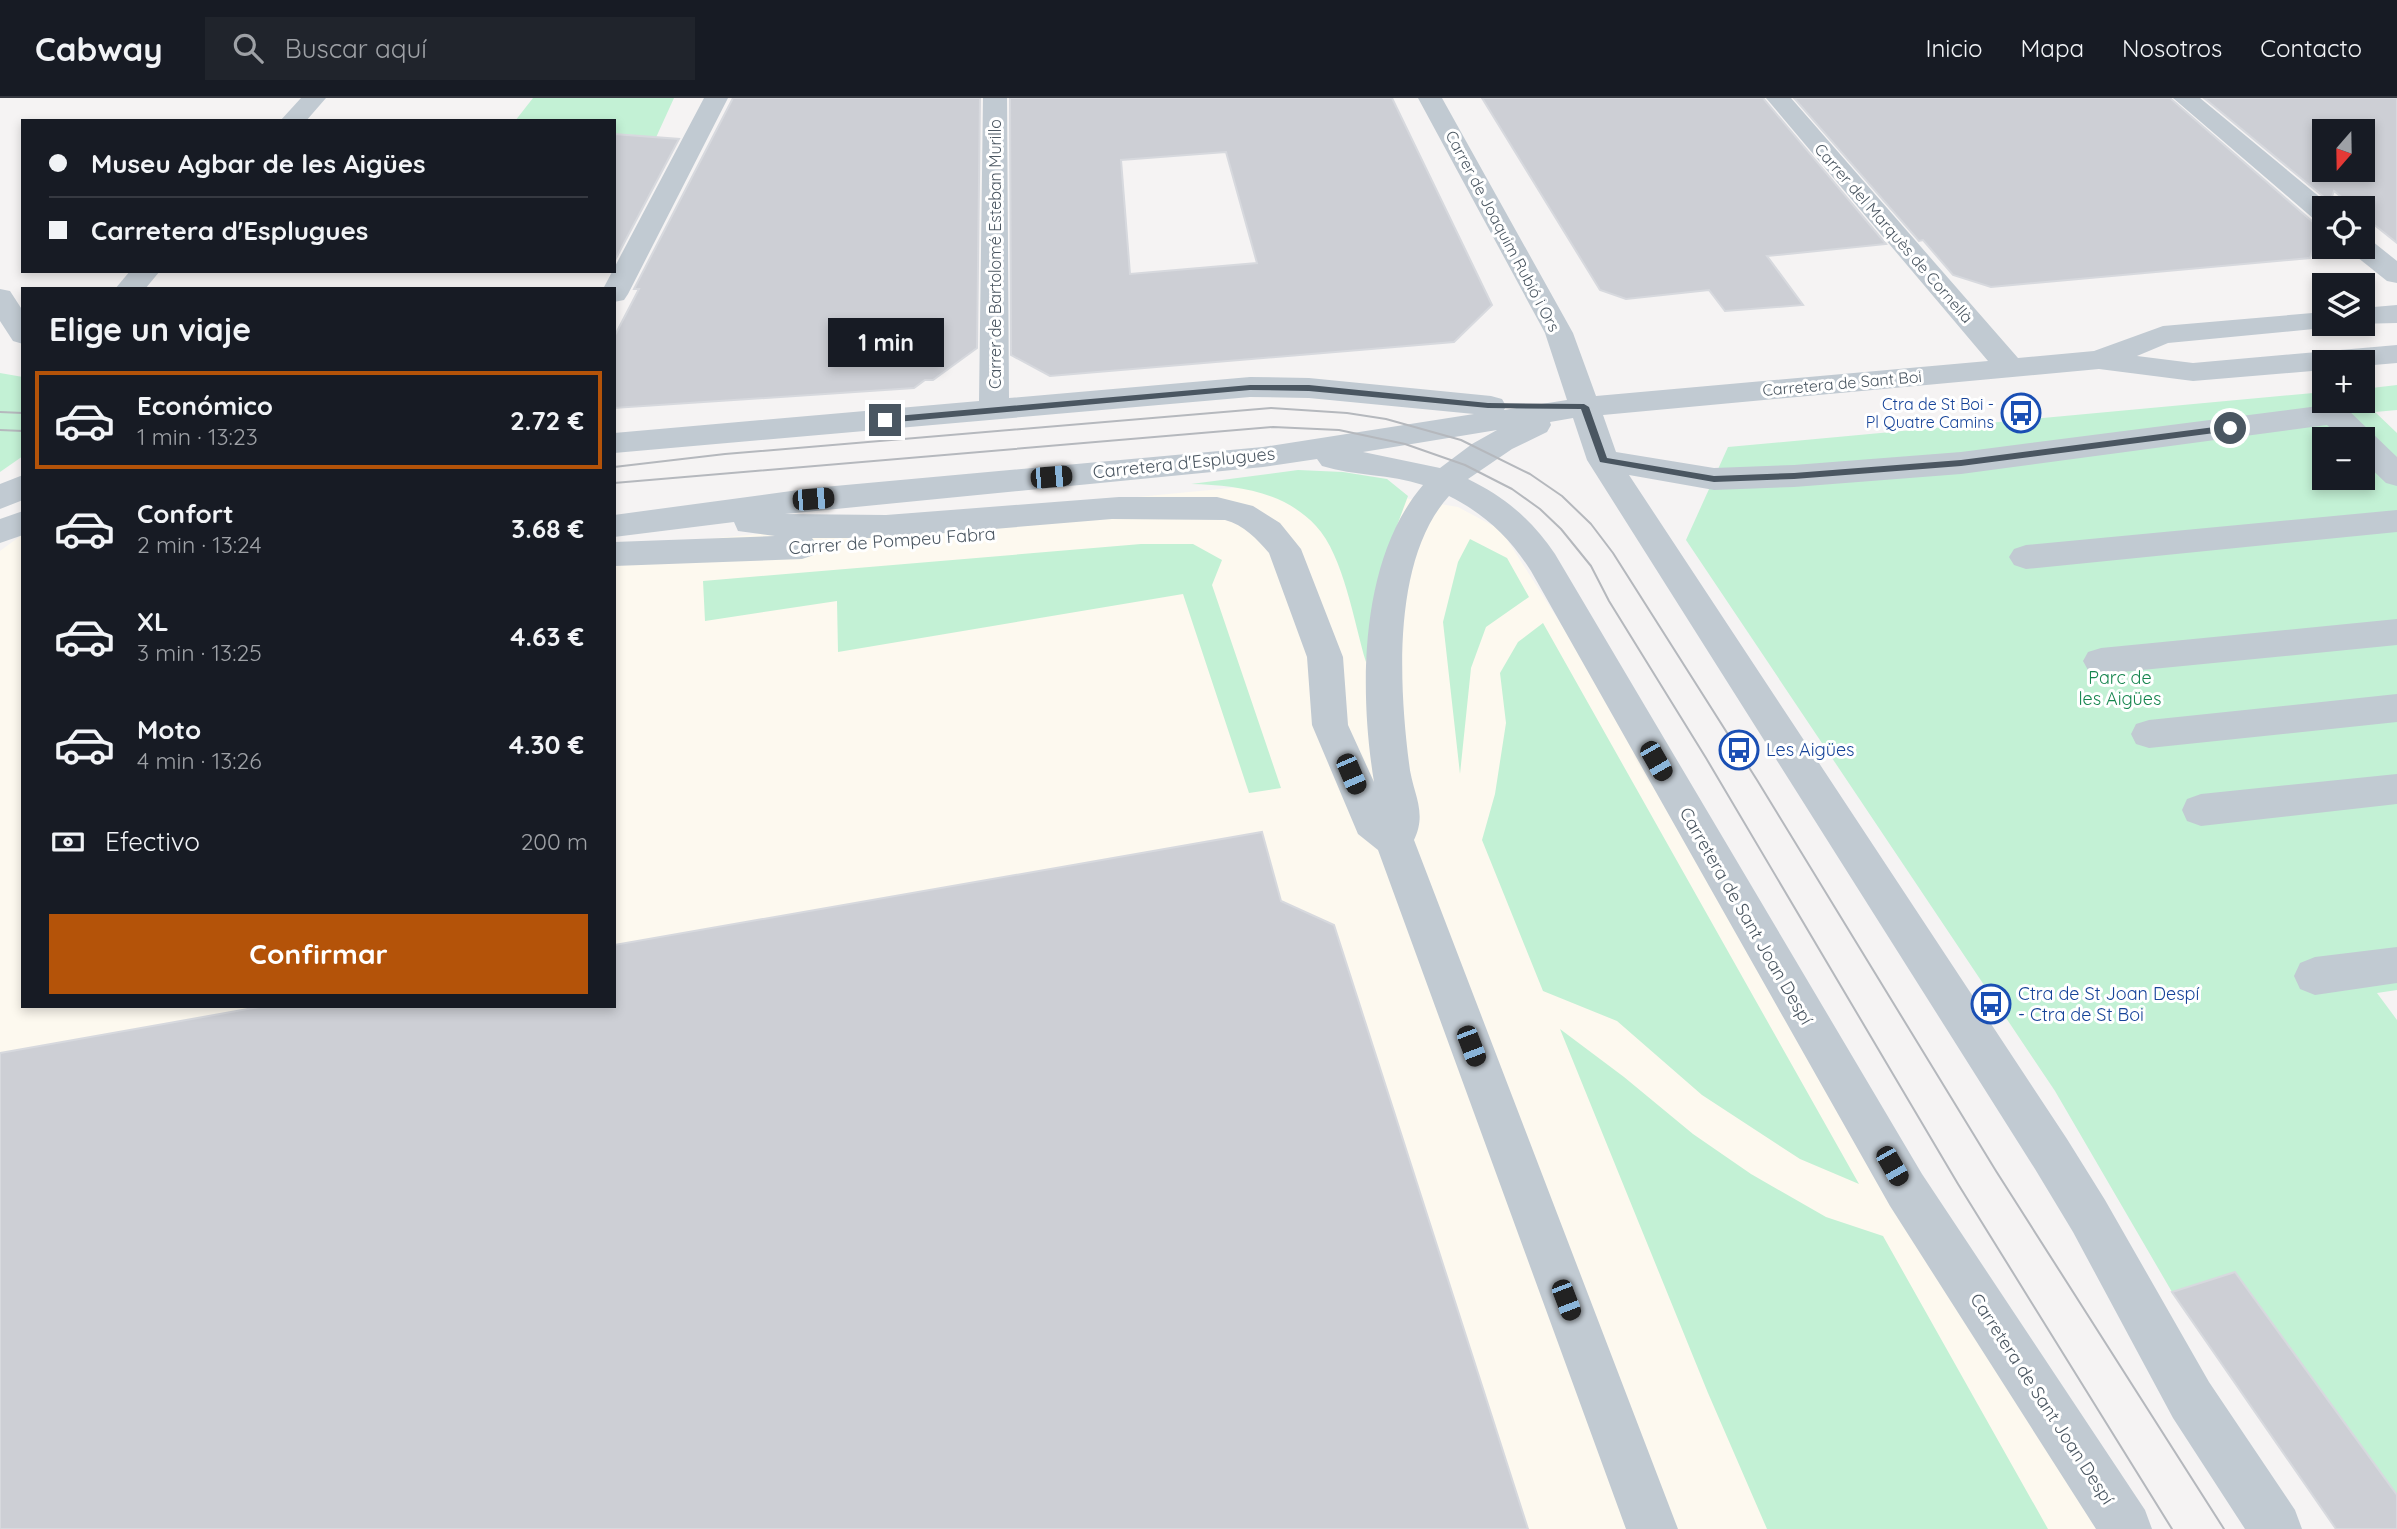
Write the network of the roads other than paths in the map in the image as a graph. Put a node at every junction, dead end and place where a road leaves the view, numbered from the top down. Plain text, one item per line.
1 (314, 98) edge
2 (716, 98) edge
3 (995, 98) edge
4 (1430, 98) edge
5 (1778, 98) edge
6 (2185, 98) edge
7 (294, 119) edge
8 (2312, 204) edge
9 (2375, 257) edge
10 (144, 273) edge
11 (2397, 275) edge
12 (131, 287) edge
13 (616, 290) edge
14 (0, 297) edge
15 (2397, 314) edge
16 (2375, 316) edge
17 (2312, 322) edge
18 (21, 332) edge
19 (0, 350) edge
20 (21, 350) edge
21 (2397, 354) edge
22 (2099, 360) junction
23 (2010, 368) junction
24 (1584, 407) junction
25 (995, 410) junction
26 (2348, 427) edge
27 (616, 443) edge
28 (2375, 454) edge
29 (1263, 457) junction
30 (1603, 460) junction
31 (2397, 475) edge
32 (1447, 482) junction
33 (21, 487) edge
34 (21, 494) edge
35 (0, 499) edge
36 (1169, 510) junction
37 (696, 517) junction
38 (2397, 521) edge
39 (21, 523) edge
40 (616, 526) edge
41 (0, 532) edge
42 (616, 554) edge
43 (2026, 558) dead end
44 (2397, 632) edge
45 (2101, 661) dead end
46 (2397, 708) edge
47 (2148, 734) dead end
48 (2397, 789) edge
49 (2201, 810) dead end
50 (1395, 840) junction
51 (2397, 965) edge
52 (2315, 976) dead end
53 (1652, 1529) edge
54 (2126, 1529) edge
55 (2276, 1529) edge

1 - 7 street
2 - 13 street
3 - 25 street, Carrer de Bartolomé Esteban Murillo
4 - 24 street, Carrer de Joaquim Rubió i Ors
5 - 23 street, Carrer del Marquès de Cornellà
6 - 8 street
9 - 11 street
10 - 12 street
14 - 18 street
15 - 16 street
17 - 22 street, Carretera de Sant Boi
19 - 20 street
21 - 22 street, Carretera de Sant Boi
22 - 23 street, Carretera de Sant Boi
23 - 24 street, Carretera de Sant Boi
24 - 25 street
24 - 29 street, Carretera d'Esplugues
24 - 30 street
24 - 32 street
25 - 27 street
26 - 30 street
28 - 31 street
29 - 32 street, Carretera de Sant Joan Despí
29 - 37 street, Carretera d'Esplugues
30 - 55 street
32 - 50 street, Carrer de Pompeu Fabra
32 - 54 street, Carretera de Sant Joan Despí
33 - 35 street
34 - 35 street
36 - 37 street, Carrer de Pompeu Fabra
36 - 42 street, Carrer de Pompeu Fabra
36 - 50 street, Carrer de Pompeu Fabra
37 - 40 street, Carretera d'Esplugues
38 - 43 street
39 - 41 street
44 - 45 street
46 - 47 street
48 - 49 street
50 - 53 street, Carrer de Pompeu Fabra
51 - 52 street

